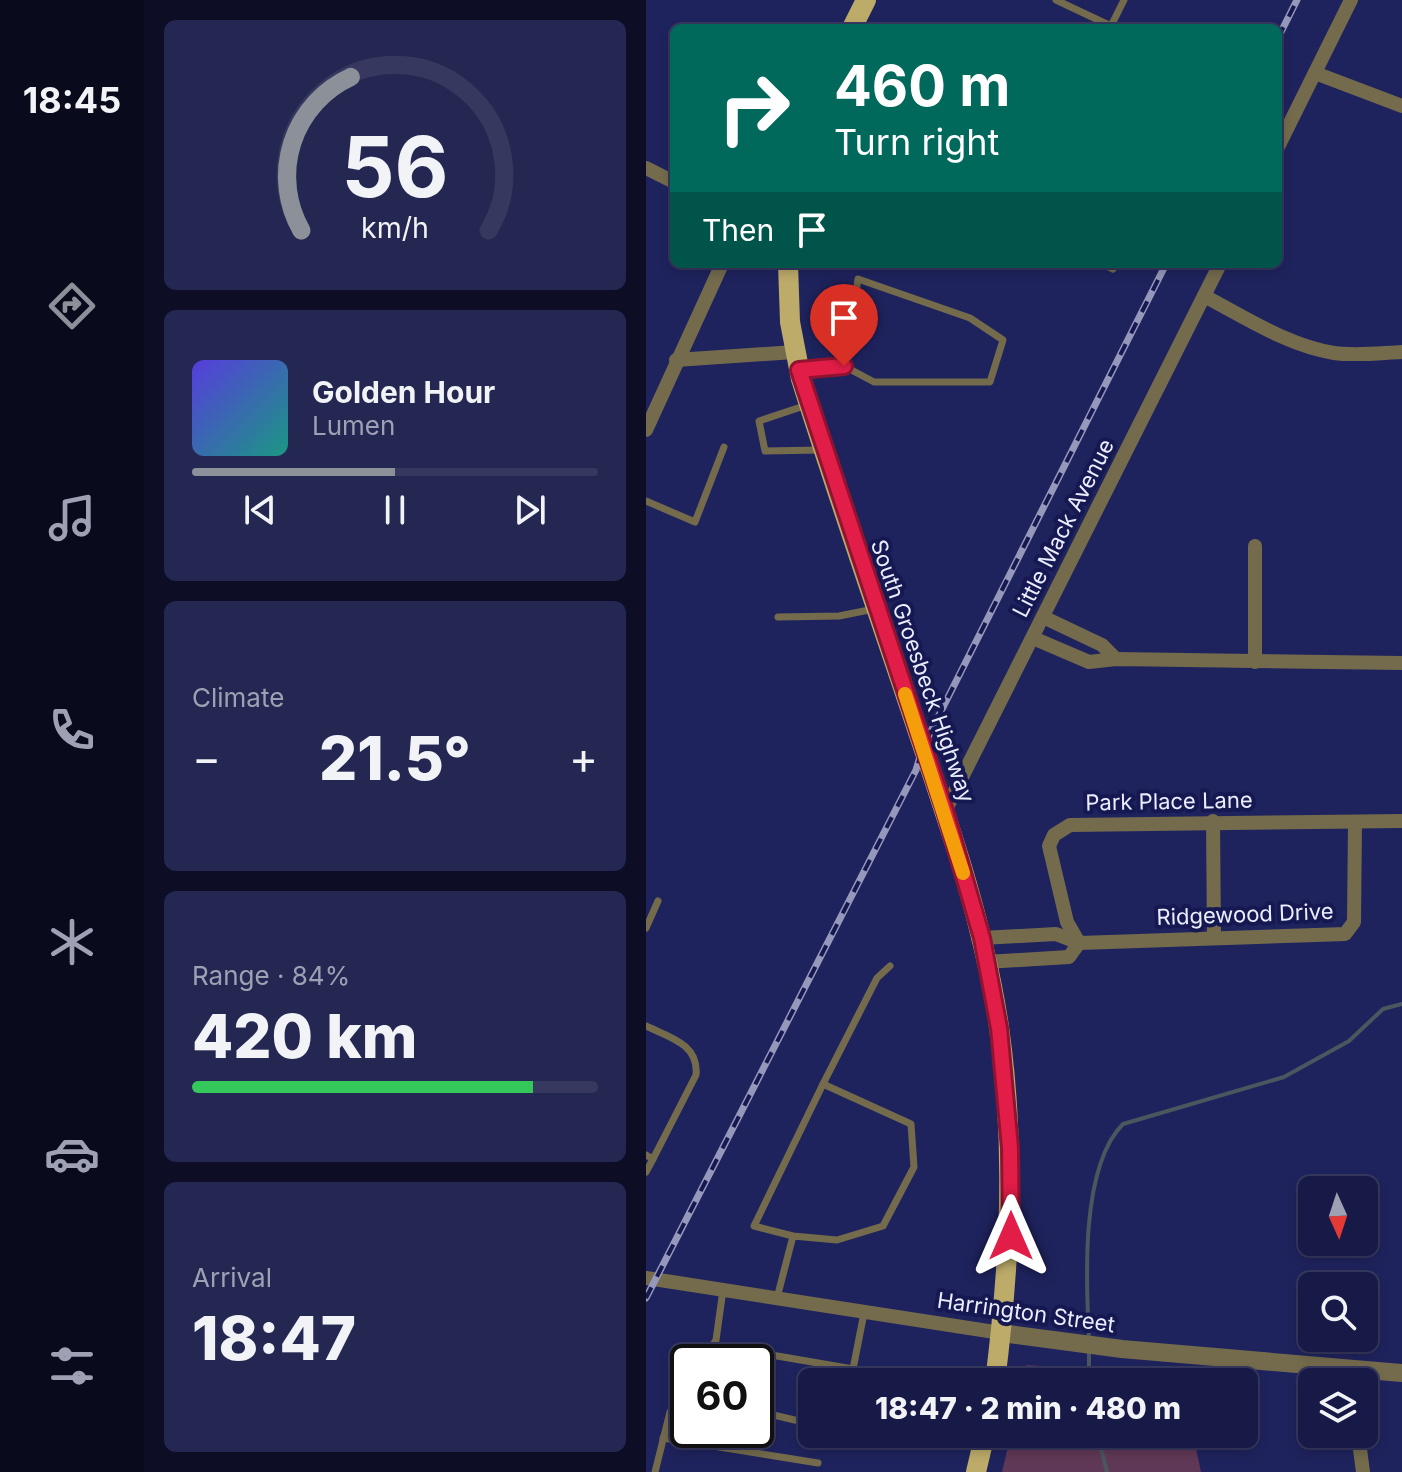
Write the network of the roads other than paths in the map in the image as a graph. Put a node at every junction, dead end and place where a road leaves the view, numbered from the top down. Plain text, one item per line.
1 (866, 0) edge
2 (1056, 0) edge
3 (1124, 0) edge
4 (1351, 0) edge
5 (854, 24) edge
6 (1107, 24) edge
7 (1112, 24) edge
8 (1315, 73) junction
9 (1402, 106) edge
10 (1282, 139) edge
11 (646, 168) edge
12 (670, 180) edge
13 (720, 268) edge
14 (788, 268) edge
15 (1218, 268) edge
16 (1204, 296) junction
17 (1402, 352) edge
18 (676, 360) junction
19 (796, 361) junction
20 (844, 366) junction
21 (809, 405) junction
22 (646, 430) edge
23 (724, 447) dead end
24 (823, 450) junction
25 (646, 501) edge
26 (1255, 546) dead end
27 (877, 608) junction
28 (778, 617) dead end
29 (1043, 617) junction
30 (1033, 638) junction
31 (1116, 659) junction
32 (1255, 662) junction
33 (1402, 663) edge
34 (945, 811) junction
35 (1213, 821) junction
36 (1402, 821) edge
37 (1355, 822) junction
38 (658, 901) dead end
39 (646, 928) edge
40 (1214, 936) junction
41 (982, 938) junction
42 (1079, 943) junction
43 (987, 962) junction
44 (890, 966) dead end
45 (646, 1026) edge
46 (823, 1084) junction
47 (650, 1157) edge
48 (646, 1172) edge
49 (793, 1236) junction
50 (646, 1278) edge
51 (723, 1290) junction
52 (777, 1298) junction
53 (864, 1313) junction
54 (1001, 1333) junction
55 (713, 1344) edge
56 (774, 1355) edge
57 (847, 1368) edge
58 (853, 1368) edge
59 (997, 1368) edge
60 (1298, 1369) edge
61 (1402, 1373) edge
62 (1378, 1374) edge
63 (670, 1412) edge
64 (774, 1415) edge
65 (798, 1421) edge
66 (663, 1438) junction
67 (982, 1448) edge
68 (1360, 1448) edge
69 (818, 1463) dead end
70 (655, 1472) edge
71 (976, 1472) edge
72 (1363, 1472) edge

1 - 5 main road
2 - 6 lane
3 - 7 lane
4 - 8 street
8 - 9 street
8 - 10 street
11 - 12 street
13 - 18 street
14 - 19 main road, South Groesbeck Highway
15 - 16 street, Little Mack Avenue
16 - 17 street
16 - 29 street, Little Mack Avenue
18 - 19 street
18 - 22 street
19 - 20 lane
19 - 21 main road, South Groesbeck Highway
20 - 20 lane
21 - 24 main road, South Groesbeck Highway
21 - 24 lane
23 - 25 lane
24 - 27 main road, South Groesbeck Highway
26 - 32 street
27 - 28 lane
27 - 34 main road, South Groesbeck Highway
29 - 30 street, Little Mack Avenue
29 - 31 street
30 - 31 street
30 - 34 street, Little Mack Avenue
31 - 32 street
32 - 33 street
34 - 41 main road, South Groesbeck Highway
35 - 37 street, Park Place Lane
35 - 40 street
35 - 42 street, Park Place Lane
36 - 37 street, Park Place Lane
37 - 40 street, Ridgewood Drive
38 - 39 lane
40 - 42 street, Ridgewood Drive
41 - 42 street, Ridgewood Drive
41 - 43 main road, South Groesbeck Highway
42 - 43 street, Ridgewood Drive
43 - 54 main road, South Groesbeck Highway
44 - 46 lane
45 - 47 lane
46 - 49 lane
46 - 49 lane
47 - 48 lane
49 - 52 lane
50 - 51 street, Harrington Street
51 - 52 street, Harrington Street
51 - 55 lane
52 - 53 street, Harrington Street
53 - 54 street, Harrington Street
53 - 58 lane
54 - 59 main road, South Groesbeck Highway
54 - 60 street, Harrington Street
56 - 57 lane
61 - 62 street, Harrington Street
63 - 66 lane
64 - 65 lane
66 - 69 lane
66 - 70 lane
67 - 71 main road
68 - 72 street

